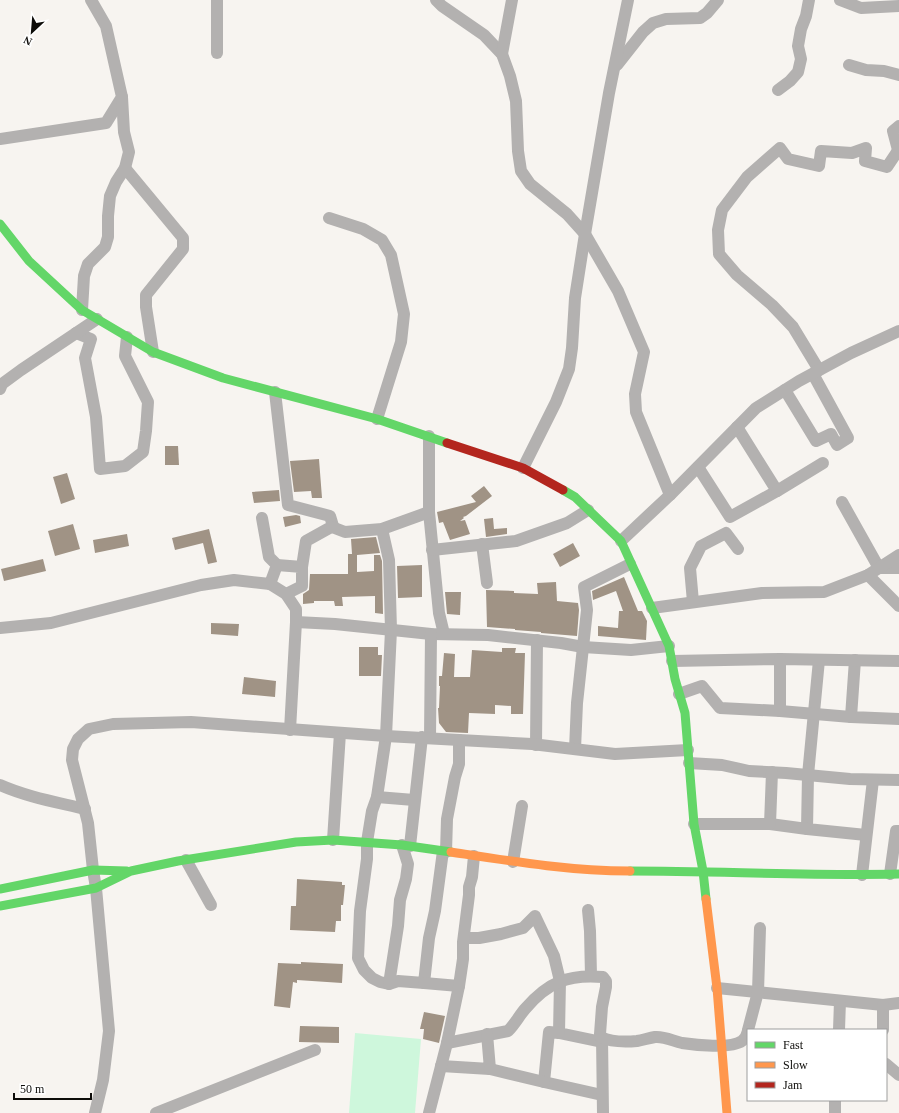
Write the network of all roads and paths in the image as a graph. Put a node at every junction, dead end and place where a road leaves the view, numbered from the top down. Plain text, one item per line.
1 (91, 0) edge
2 (218, 0) edge
3 (436, 0) edge
4 (512, 0) edge
5 (628, 0) edge
6 (718, 0) edge
7 (809, 0) edge
8 (840, 0) edge
9 (899, 6) edge
10 (217, 53) dead end
11 (502, 54) junction
12 (849, 64) dead end
13 (615, 68) junction
14 (899, 75) edge
15 (778, 90) dead end
16 (122, 97) junction
17 (899, 126) edge
18 (0, 139) edge
19 (899, 150) edge
20 (125, 168) junction
21 (329, 218) dead end
22 (0, 224) edge
23 (585, 234) junction
24 (82, 310) junction
25 (97, 319) junction
26 (899, 331) edge
27 (76, 332) junction
28 (127, 337) junction
29 (153, 352) junction
30 (816, 372) junction
31 (0, 389) edge
32 (785, 390) junction
33 (275, 392) junction
34 (377, 419) junction
35 (737, 427) junction
36 (429, 436) junction
37 (823, 463) dead end
38 (698, 467) junction
39 (523, 468) junction
40 (777, 491) junction
41 (670, 495) junction
42 (842, 502) dead end
43 (588, 510) junction
44 (428, 512) junction
45 (262, 518) dead end
46 (332, 527) junction
47 (382, 529) junction
48 (621, 541) junction
49 (482, 544) junction
50 (738, 549) dead end
51 (432, 550) junction
52 (899, 555) edge
53 (630, 564) junction
54 (277, 565) junction
55 (302, 567) junction
56 (879, 568) junction
57 (899, 568) edge
58 (868, 575) junction
59 (487, 583) dead end
60 (270, 584) junction
61 (286, 594) junction
62 (693, 602) junction
63 (899, 606) edge
64 (652, 608) junction
65 (296, 622) junction
66 (0, 628) edge
67 (391, 630) junction
68 (430, 634) junction
69 (444, 634) junction
70 (537, 640) junction
71 (669, 646) junction
72 (583, 647) junction
73 (780, 659) junction
74 (819, 660) junction
75 (855, 660) junction
76 (672, 661) junction
77 (899, 661) edge
78 (679, 694) junction
79 (780, 711) junction
80 (814, 714) junction
81 (851, 717) junction
82 (899, 719) edge
83 (290, 730) junction
84 (340, 732) junction
85 (386, 736) junction
86 (426, 738) junction
87 (459, 740) junction
88 (536, 745) junction
89 (575, 750) junction
90 (688, 750) junction
91 (689, 763) junction
92 (772, 772) junction
93 (808, 775) junction
94 (872, 780) junction
95 (899, 780) edge
96 (0, 785) edge
97 (377, 797) junction
98 (414, 800) junction
99 (522, 806) dead end
100 (85, 809) junction
101 (694, 824) junction
102 (770, 824) junction
103 (807, 829) junction
104 (899, 831) edge
105 (866, 835) junction
106 (332, 840) junction
107 (367, 842) junction
108 (406, 846) junction
109 (444, 852) junction
110 (474, 856) junction
111 (186, 860) junction
112 (513, 862) junction
113 (93, 870) junction
114 (131, 871) junction
115 (703, 871) junction
116 (894, 874) edge
117 (862, 875) junction
118 (96, 888) junction
119 (0, 889) edge
120 (211, 905) dead end
121 (0, 906) edge
122 (588, 910) dead end
123 (760, 928) dead end
124 (464, 938) junction
125 (591, 976) junction
126 (560, 981) junction
127 (424, 983) junction
128 (389, 984) junction
129 (459, 986) junction
130 (717, 988) junction
131 (758, 992) junction
132 (840, 1001) junction
133 (899, 1003) edge
134 (884, 1005) junction
135 (748, 1029) edge
136 (839, 1029) edge
137 (882, 1029) edge
138 (559, 1033) junction
139 (487, 1034) junction
140 (747, 1034) edge
141 (602, 1040) junction
142 (447, 1043) junction
143 (722, 1046) junction
144 (314, 1050) dead end
145 (887, 1065) edge
146 (441, 1066) junction
147 (490, 1069) junction
148 (899, 1075) edge
149 (544, 1082) junction
150 (602, 1095) junction
151 (835, 1101) edge
152 (95, 1113) edge
153 (156, 1113) edge
154 (429, 1113) edge
155 (603, 1113) edge
156 (727, 1113) edge
157 (835, 1113) edge

1 - 16 street
2 - 10 street
3 - 11 street
4 - 11 street
5 - 13 street
6 - 13 street
7 - 15 street
8 - 9 street
11 - 23 street
12 - 14 street
13 - 23 street
16 - 18 street
16 - 20 street
17 - 19 street
19 - 30 street
20 - 24 street
20 - 29 street
21 - 34 street
22 - 24 street
23 - 39 street
23 - 41 street
24 - 25 street
25 - 27 street
25 - 28 street
26 - 30 street
27 - 28 street
27 - 31 street
28 - 29 street
29 - 33 street
30 - 32 street
30 - 32 street
32 - 35 street
33 - 34 street
33 - 46 street
34 - 36 street
35 - 38 street
35 - 40 street
36 - 39 street
36 - 44 street
37 - 40 street
38 - 40 street
38 - 41 street
39 - 43 street
41 - 48 street
42 - 56 street
43 - 48 street
43 - 49 street
44 - 47 street
44 - 51 street
45 - 54 street
46 - 47 street
46 - 55 street
47 - 67 street
48 - 53 street
49 - 51 street
49 - 59 street
50 - 62 street
51 - 69 street
52 - 56 street
53 - 64 street
53 - 72 street
54 - 55 street
54 - 60 street
55 - 61 street
56 - 57 street
56 - 58 street
58 - 62 street
58 - 63 street
60 - 61 street
60 - 66 street
61 - 65 street
62 - 64 street
64 - 71 street
65 - 67 street
65 - 83 street
67 - 68 street
67 - 85 street
68 - 69 street
68 - 86 street
69 - 70 street
70 - 72 street
70 - 88 street
71 - 72 street
71 - 76 street
72 - 89 street
73 - 74 street
73 - 76 street
73 - 79 street
74 - 75 street
74 - 80 street
75 - 77 street
75 - 81 street
76 - 78 street
78 - 79 street
78 - 90 street
79 - 80 street
80 - 81 street
80 - 93 street
81 - 82 street
83 - 84 street
83 - 100 street
84 - 85 street
84 - 106 street
85 - 86 street
85 - 97 street
86 - 87 street
86 - 98 street
87 - 88 street
87 - 109 street
88 - 89 street
89 - 90 street
90 - 91 street
91 - 92 street
91 - 101 street
92 - 93 street
92 - 102 street
93 - 94 street
93 - 103 street
94 - 95 street
94 - 105 street
96 - 100 street
97 - 98 street
97 - 107 street
98 - 108 street
99 - 112 street
100 - 113 street
101 - 102 street
101 - 115 street
102 - 103 street
103 - 105 street
104 - 116 street
105 - 117 street
106 - 107 street
106 - 111 street
107 - 108 street
107 - 128 street
108 - 109 street
108 - 128 street
109 - 110 street
109 - 127 street
110 - 112 street
110 - 124 street
111 - 114 street
111 - 120 street
112 - 115 street
113 - 114 street
113 - 118 street
113 - 119 street
114 - 118 street
115 - 117 street
115 - 130 street
116 - 117 street
118 - 121 street
118 - 152 street
122 - 125 street
123 - 131 street
124 - 126 street
124 - 129 street
125 - 126 street
125 - 141 street
126 - 138 street
126 - 139 street
127 - 128 street
127 - 129 street
129 - 142 street
130 - 131 street
130 - 143 street
131 - 132 street
131 - 135 street
132 - 134 street
132 - 136 street
133 - 134 street
134 - 137 street
138 - 141 street
138 - 149 street
139 - 142 street
139 - 147 street
140 - 143 street
141 - 143 street
141 - 150 street
142 - 146 street
143 - 156 street
144 - 153 street
145 - 148 street
146 - 147 street
146 - 154 street
147 - 149 street
149 - 150 street
150 - 155 street
151 - 157 street

